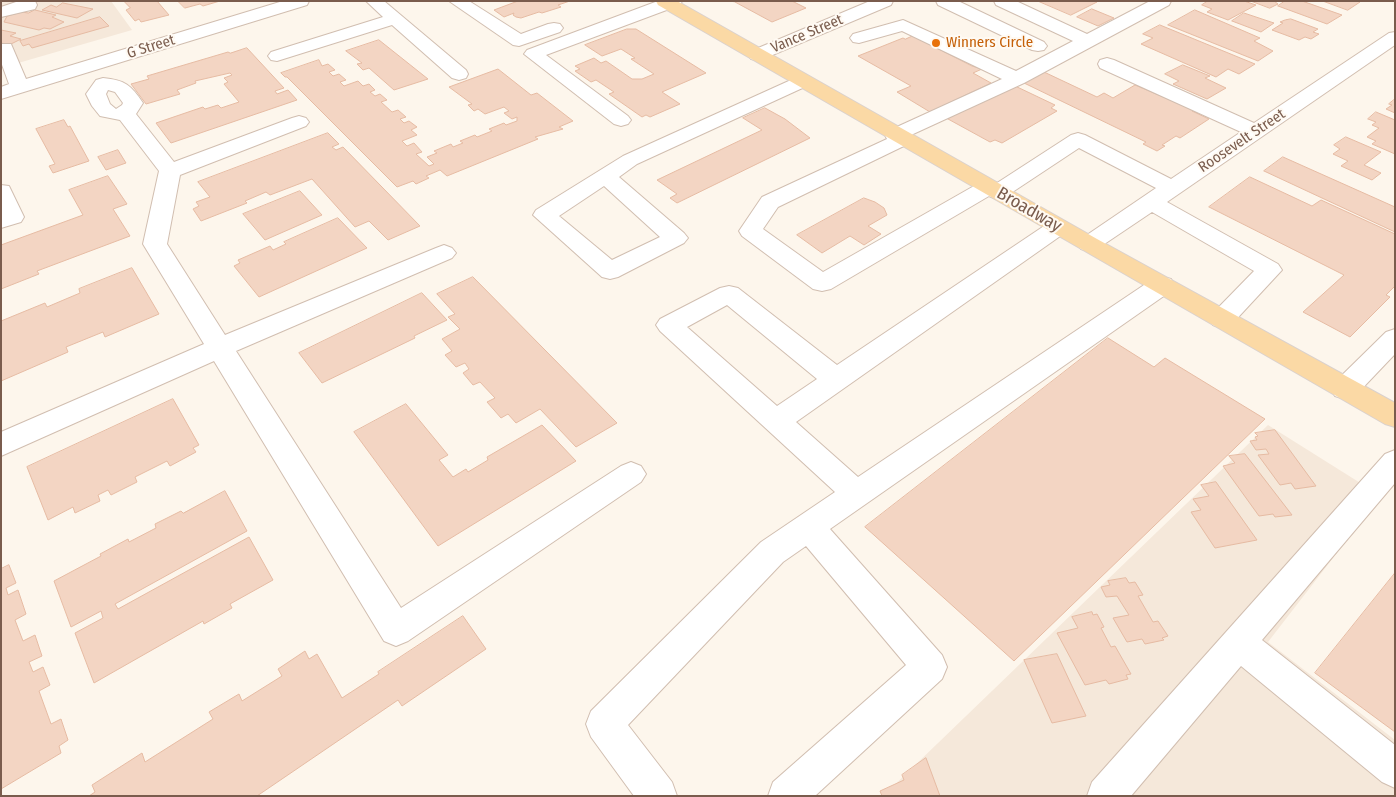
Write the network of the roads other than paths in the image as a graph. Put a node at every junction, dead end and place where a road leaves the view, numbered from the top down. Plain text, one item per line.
1 (27, 1) edge
2 (301, 1) edge
3 (374, 1) edge
4 (457, 1) edge
5 (626, 1) edge
6 (944, 1) edge
7 (1002, 1) edge
8 (1163, 1) edge
9 (669, 2) edge
10 (872, 3) edge
11 (608, 8) dead end
12 (1, 12) edge
13 (395, 19) junction
14 (573, 21) dead end
15 (1395, 37) edge
16 (860, 38) dead end
17 (1087, 42) junction
18 (1038, 46) dead end
19 (5, 48) dead end
20 (757, 55) junction
21 (277, 56) dead end
22 (1107, 64) dead end
23 (89, 66) junction
24 (459, 74) dead end
25 (1017, 79) junction
26 (802, 81) junction
27 (20, 87) junction
28 (1, 93) edge
29 (621, 120) dead end
30 (299, 122) dead end
31 (1256, 131) junction
32 (899, 137) junction
33 (170, 171) junction
34 (605, 176) junction
35 (1172, 188) junction
36 (993, 190) junction
37 (1, 191) edge
38 (1151, 202) junction
39 (1, 221) edge
40 (1058, 227) junction
41 (1089, 244) junction
42 (444, 253) dead end
43 (1162, 285) junction
44 (1222, 320) junction
45 (1395, 338) edge
46 (219, 348) junction
47 (836, 379) junction
48 (1345, 389) junction
49 (1395, 416) edge
50 (776, 421) junction
51 (1, 446) edge
52 (1395, 462) edge
53 (631, 474) dead end
54 (858, 494) junction
55 (809, 527) junction
56 (1239, 643) junction
57 (1395, 768) edge
58 (658, 796) edge
59 (787, 796) edge
60 (1106, 796) edge

1 - 12 street
2 - 23 street, G Street
3 - 13 street
4 - 14 street
5 - 11 street
6 - 18 street
7 - 17 street
8 - 17 street
9 - 20 main road, Broadway
9 - 29 street
10 - 20 street, Vance Street
13 - 21 street
13 - 24 street
15 - 31 street, Roosevelt Street
16 - 25 street
17 - 25 street
19 - 27 street
20 - 26 main road, Broadway
22 - 31 street
23 - 27 street, G Street
23 - 33 street
25 - 32 street
26 - 32 main road, Broadway
26 - 34 street
27 - 28 street, G Street
30 - 33 street
31 - 35 street, Roosevelt Street
32 - 36 main road, Broadway
32 - 36 street
33 - 46 street
34 - 34 street
35 - 36 street
35 - 38 street, Roosevelt Street
36 - 40 main road, Broadway
37 - 39 street
38 - 41 street, Roosevelt Street
38 - 44 street
40 - 41 main road, Broadway
40 - 47 street
41 - 43 main road, Broadway
42 - 46 street
43 - 44 main road, Broadway
43 - 54 street
44 - 48 main road, Broadway
45 - 48 street
46 - 51 street
46 - 53 street
47 - 50 street
47 - 50 street
48 - 49 main road, Broadway
50 - 54 street
52 - 56 street
54 - 55 street
55 - 58 street
55 - 59 street
56 - 57 street
56 - 60 street

